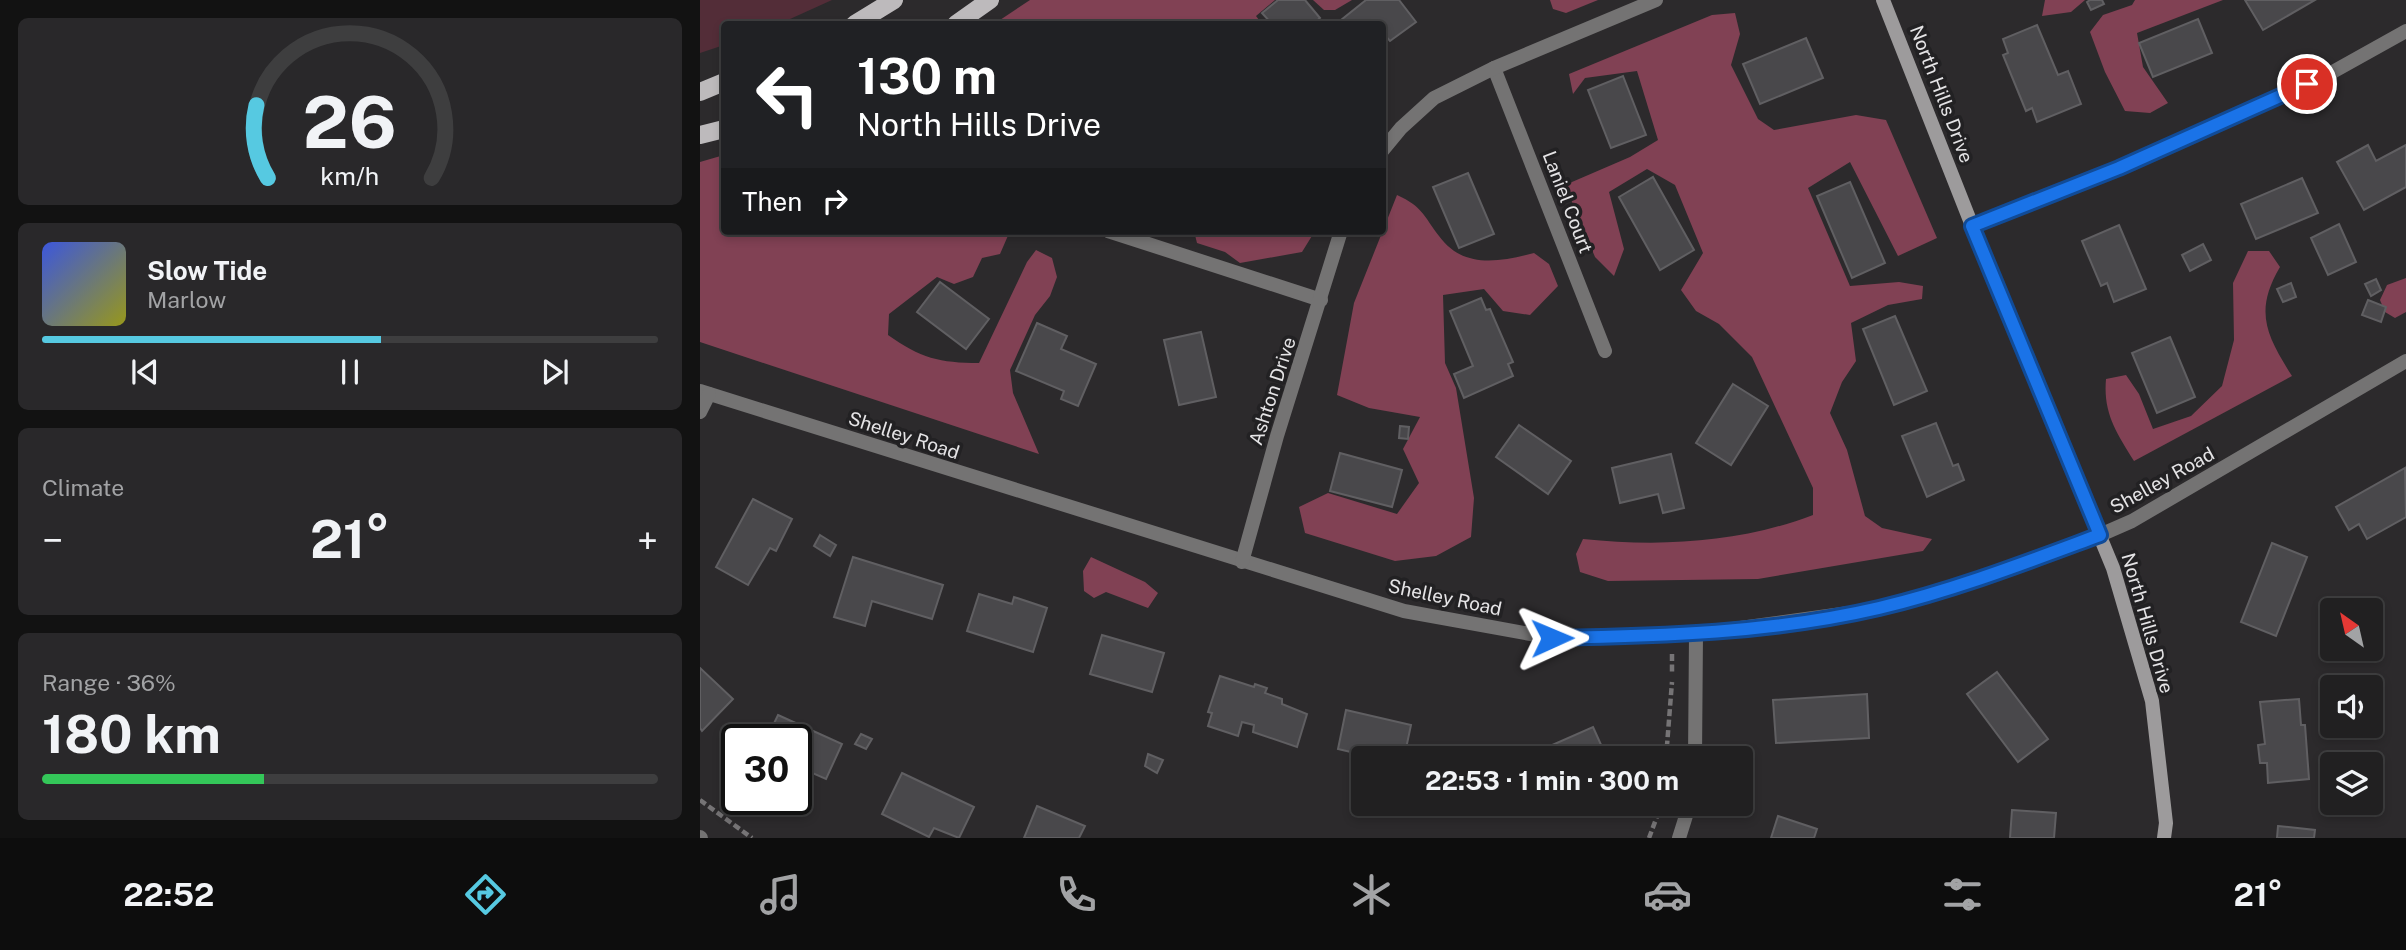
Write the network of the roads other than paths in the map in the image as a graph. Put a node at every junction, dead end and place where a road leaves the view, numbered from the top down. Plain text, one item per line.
1 (894, 0) edge
2 (990, 0) edge
3 (1656, 0) edge
4 (1883, 0) edge
5 (860, 21) edge
6 (960, 21) edge
7 (2406, 31) edge
8 (1494, 68) junction
9 (721, 83) edge
10 (700, 92) edge
11 (721, 130) edge
12 (700, 135) edge
13 (1386, 146) edge
14 (1972, 226) junction
15 (1120, 235) edge
16 (1340, 235) edge
17 (1321, 300) junction
18 (1605, 351) dead end
19 (2406, 361) edge
20 (704, 392) edge
21 (700, 412) edge
22 (2100, 535) junction
23 (1242, 562) junction
24 (1696, 634) junction
25 (1695, 746) edge
26 (1686, 816) edge
27 (1679, 838) edge
28 (2164, 838) edge

1 - 5 main road
2 - 6 main road
3 - 8 street
4 - 14 main road, North Hills Drive
7 - 14 street
8 - 13 street
8 - 18 street, Laniel Court
9 - 10 main road
11 - 12 main road
14 - 22 main road, North Hills Drive
15 - 17 street
16 - 17 street, Ashton Drive
17 - 23 street, Ashton Drive
19 - 22 street, Shelley Road
20 - 21 street
20 - 23 street, Shelley Road
22 - 24 street, Shelley Road
22 - 28 main road, North Hills Drive
23 - 24 street, Shelley Road
24 - 25 street
26 - 27 street

